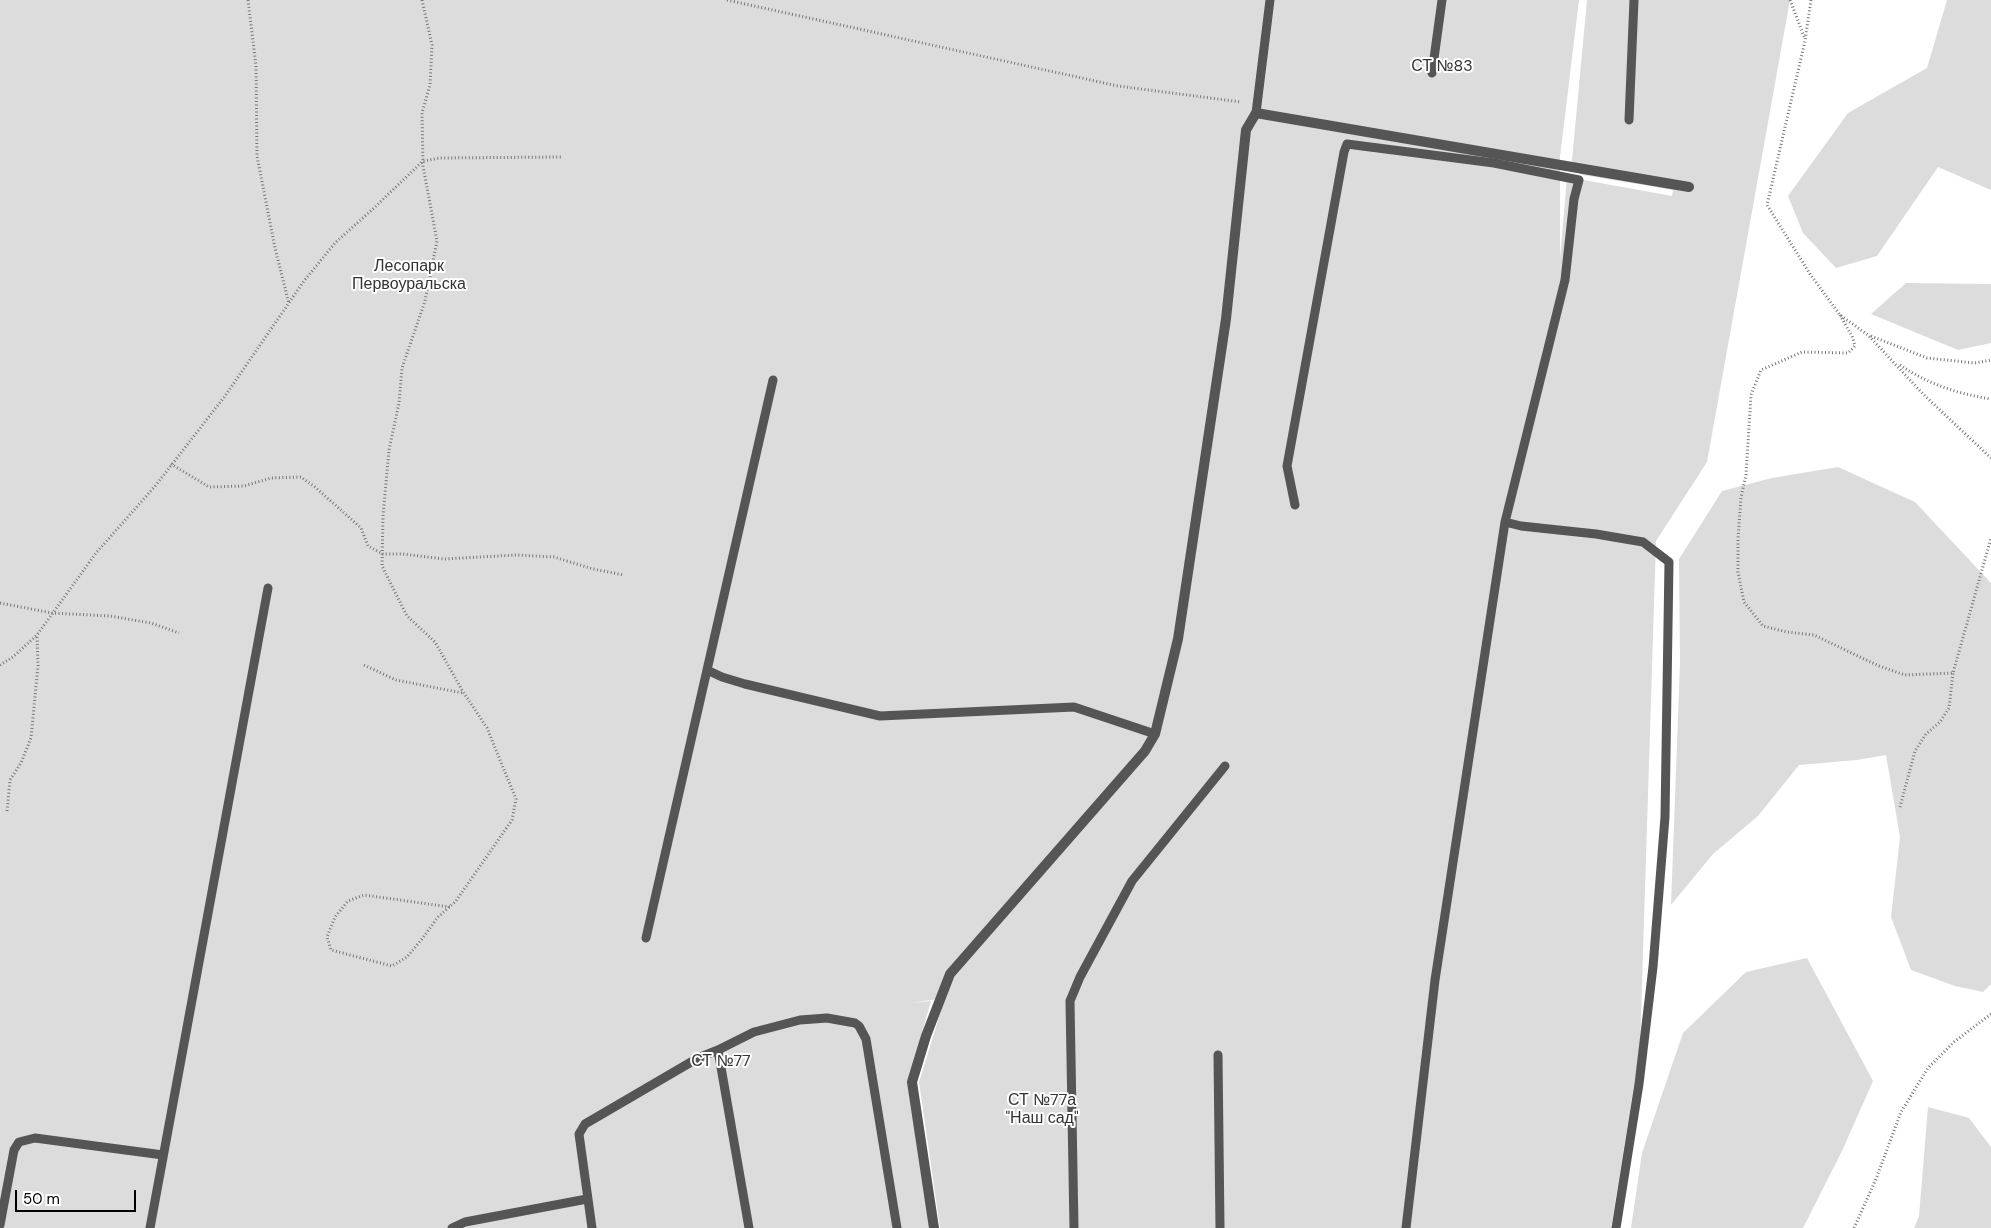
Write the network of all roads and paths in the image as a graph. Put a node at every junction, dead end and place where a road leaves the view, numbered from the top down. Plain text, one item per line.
1 (248, 0) edge
2 (422, 0) edge
3 (727, 0) edge
4 (1270, 0) edge
5 (1442, 0) edge
6 (1634, 0) edge
7 (1790, 0) edge
8 (1811, 0) edge
9 (1805, 41) junction
10 (1432, 73) dead end
11 (1240, 102) dead end
12 (1256, 113) junction
13 (1629, 120) dead end
14 (561, 157) dead end
15 (423, 161) junction
16 (1689, 187) dead end
17 (289, 304) junction
18 (1840, 315) junction
19 (1868, 334) junction
20 (1991, 360) edge
21 (1895, 362) junction
22 (773, 380) dead end
23 (1991, 399) edge
24 (1991, 458) edge
25 (171, 464) junction
26 (1295, 505) dead end
27 (1505, 522) junction
28 (1991, 538) edge
29 (383, 554) junction
30 (624, 575) dead end
31 (268, 588) dead end
32 (0, 602) edge
33 (52, 613) junction
34 (179, 633) dead end
35 (37, 635) junction
36 (0, 665) edge
37 (364, 665) dead end
38 (706, 670) junction
39 (1953, 673) junction
40 (464, 693) junction
41 (1155, 734) junction
42 (1225, 766) dead end
43 (1900, 807) dead end
44 (7, 811) dead end
45 (450, 907) junction
46 (646, 938) dead end
47 (1991, 1014) edge
48 (718, 1050) junction
49 (1218, 1055) dead end
50 (163, 1156) junction
51 (587, 1198) junction
52 (0, 1225) edge
53 (150, 1228) edge
54 (452, 1228) edge
55 (592, 1228) edge
56 (749, 1228) edge
57 (897, 1228) edge
58 (934, 1228) edge
59 (1074, 1228) edge
60 (1220, 1228) edge
61 (1406, 1228) edge
62 (1616, 1228) edge
63 (1854, 1228) edge

1 - 17 path
2 - 15 path
3 - 11 path
4 - 12 lane
5 - 10 lane
6 - 13 lane
7 - 9 path
8 - 9 path
9 - 18 path
12 - 16 street
12 - 41 street
14 - 15 path
15 - 17 path
15 - 29 path
17 - 25 path
18 - 19 path
18 - 39 path
19 - 20 path
19 - 21 path
21 - 23 path
21 - 24 path
22 - 38 lane
25 - 29 path
25 - 33 path
26 - 27 lane
27 - 61 lane
27 - 62 lane
28 - 39 path
29 - 30 path
29 - 40 path
31 - 50 lane
32 - 33 path
33 - 34 path
33 - 35 path
35 - 36 path
35 - 44 path
37 - 40 path
38 - 41 lane
38 - 46 lane
39 - 43 path
40 - 45 path
41 - 58 street
42 - 59 lane
45 - 45 path
47 - 63 path
48 - 51 lane
48 - 56 lane
48 - 57 lane
49 - 60 lane
50 - 52 lane
50 - 53 lane
51 - 54 lane
51 - 55 lane

